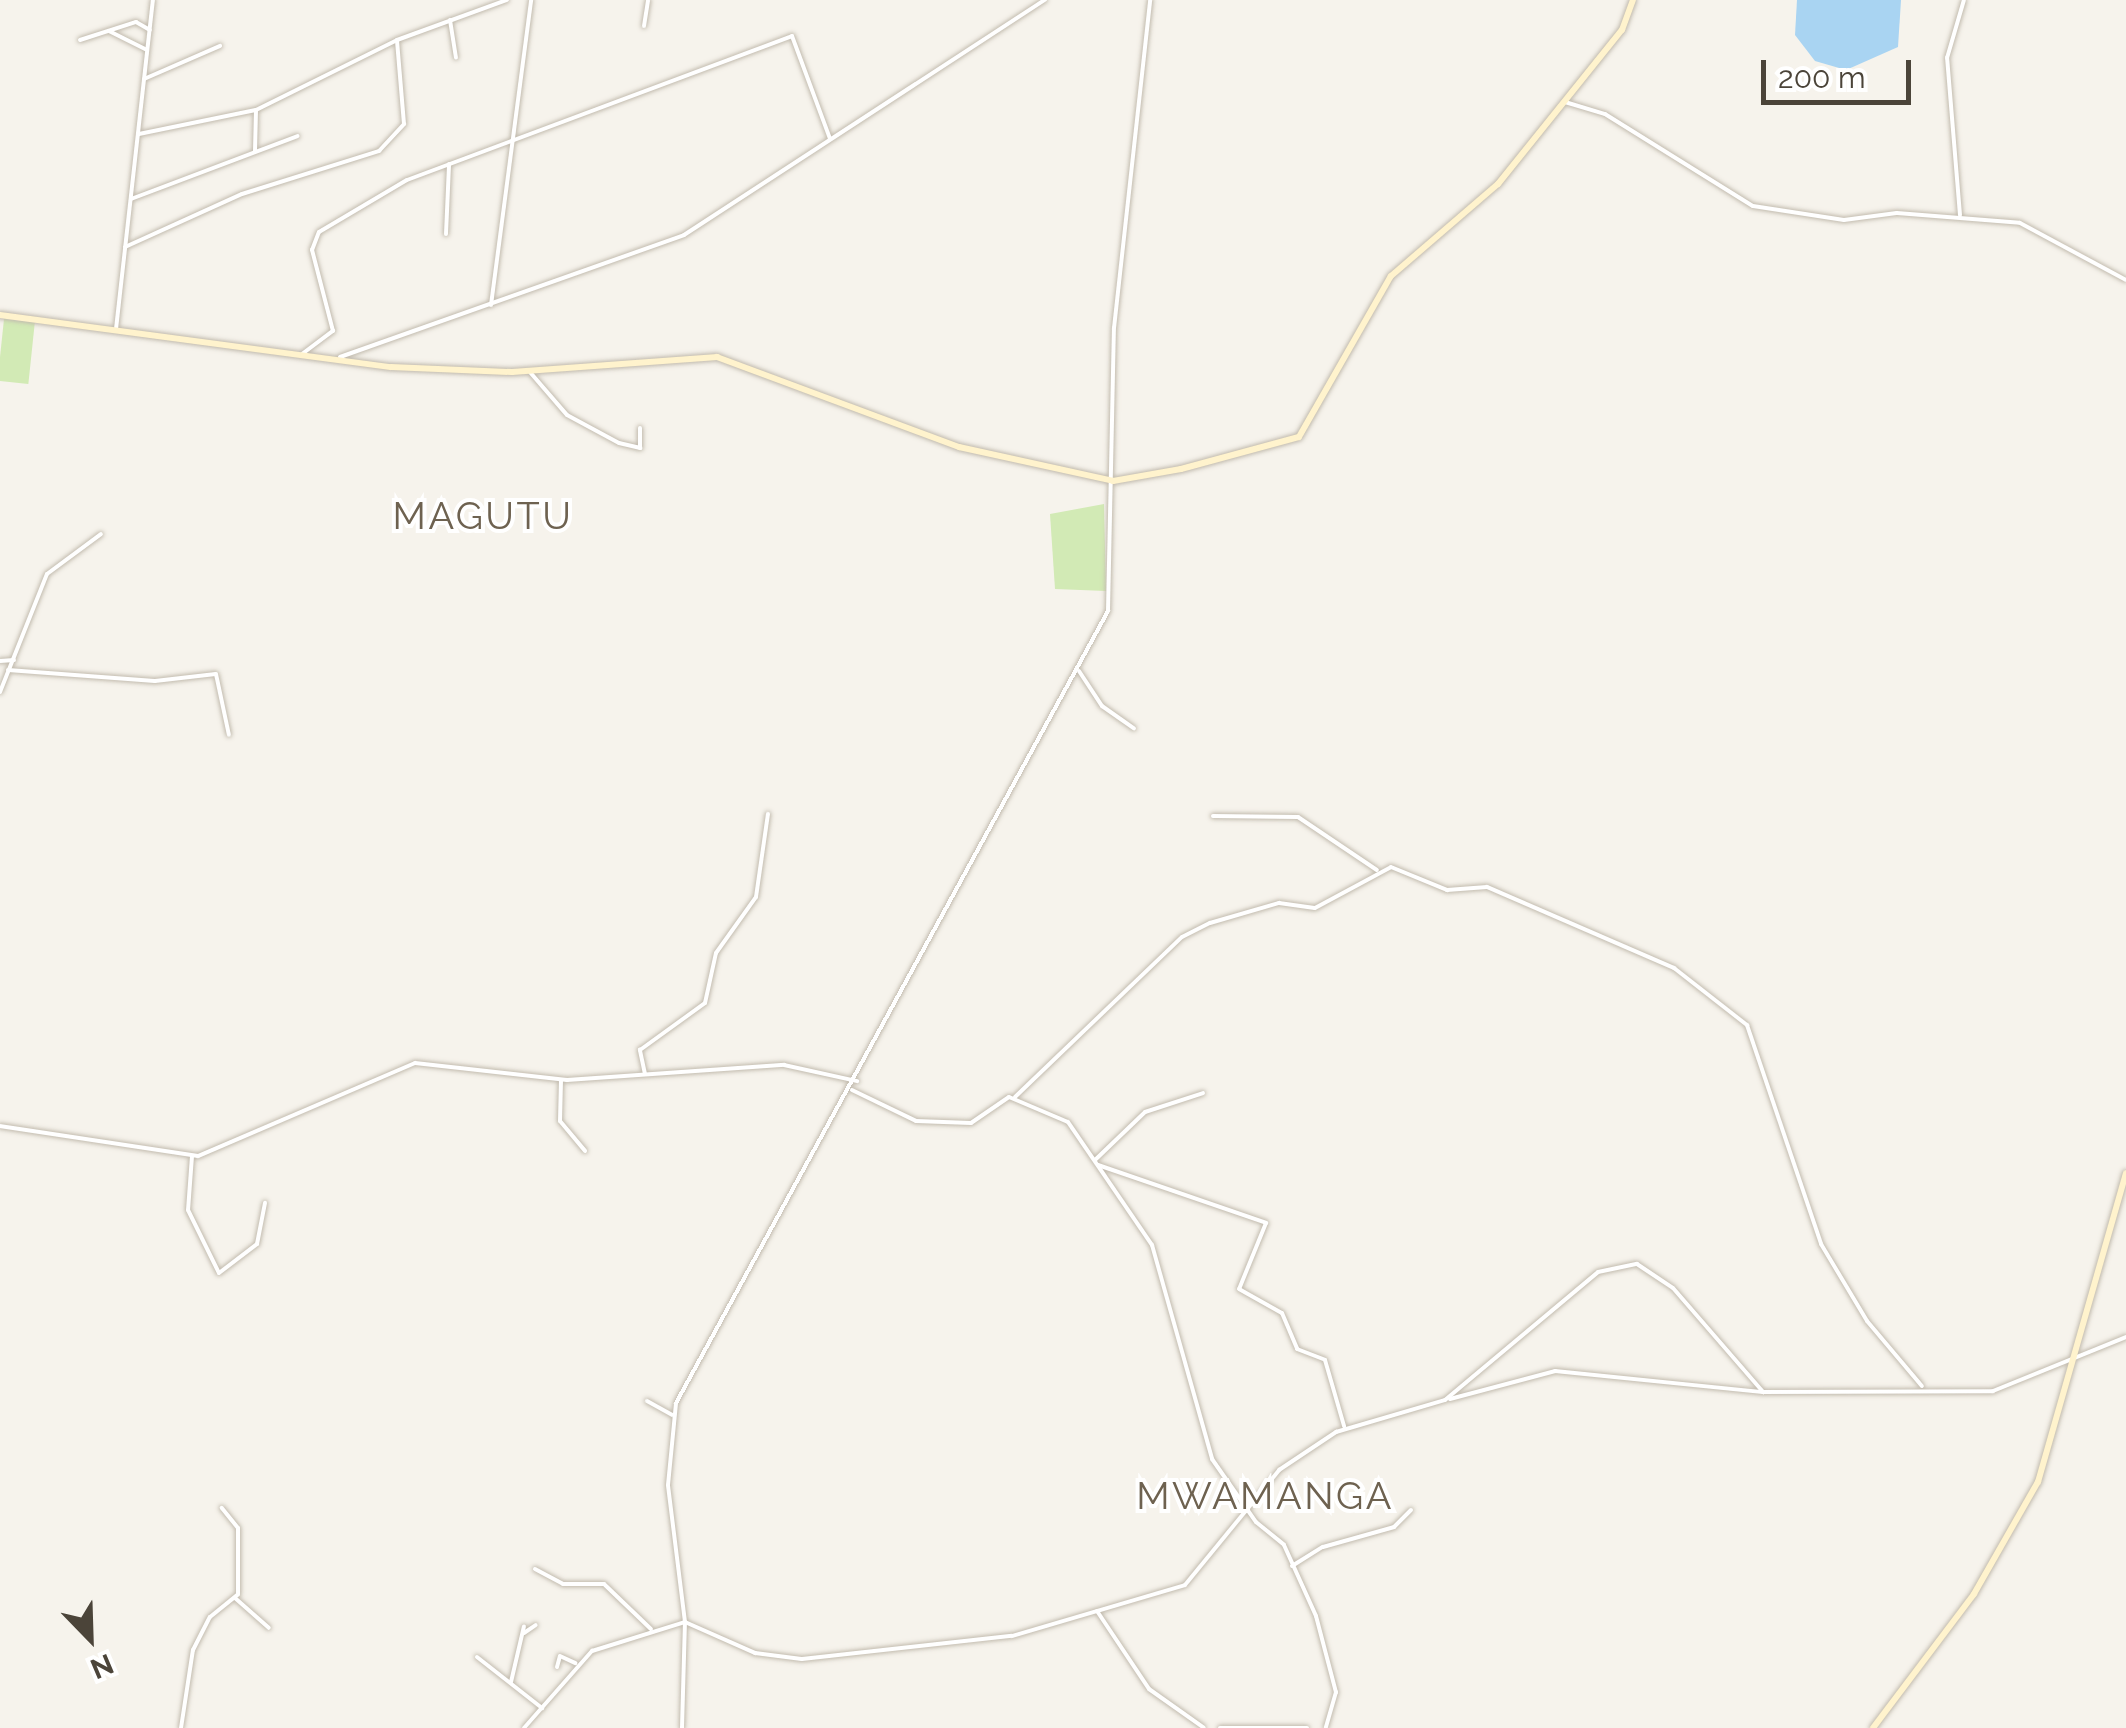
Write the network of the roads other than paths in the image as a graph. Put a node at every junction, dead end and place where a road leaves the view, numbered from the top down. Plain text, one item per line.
1 (153, 0) edge
2 (507, 0) edge
3 (532, 0) edge
4 (648, 0) edge
5 (1045, 0) edge
6 (1633, 0) edge
7 (1964, 0) edge
8 (1147, 1) edge
9 (488, 4) edge
10 (450, 20) junction
11 (644, 26) dead end
12 (108, 30) junction
13 (150, 30) junction
14 (80, 40) dead end
15 (397, 40) junction
16 (220, 46) dead end
17 (147, 50) junction
18 (456, 58) dead end
19 (144, 79) junction
20 (1566, 102) junction
21 (256, 110) junction
22 (140, 134) junction
23 (298, 136) dead end
24 (830, 139) junction
25 (512, 144) junction
26 (255, 152) junction
27 (449, 164) junction
28 (131, 199) junction
29 (1960, 215) junction
30 (446, 234) dead end
31 (125, 247) junction
32 (2126, 280) edge
33 (491, 306) junction
34 (0, 315) edge
35 (116, 333) junction
36 (302, 354) junction
37 (335, 359) junction
38 (529, 371) junction
39 (640, 428) dead end
40 (1113, 481) junction
41 (101, 534) dead end
42 (14, 660) junction
43 (0, 661) edge
44 (8, 670) junction
45 (1079, 671) junction
46 (0, 692) edge
47 (1134, 728) dead end
48 (229, 735) dead end
49 (768, 814) dead end
50 (1213, 816) dead end
51 (1377, 870) junction
52 (645, 1074) junction
53 (562, 1080) junction
54 (856, 1081) junction
55 (852, 1090) junction
56 (1203, 1093) dead end
57 (1015, 1097) junction
58 (0, 1126) edge
59 (585, 1151) dead end
60 (192, 1156) junction
61 (1096, 1162) junction
62 (2126, 1173) edge
63 (265, 1203) dead end
64 (2126, 1336) edge
65 (2073, 1362) junction
66 (1923, 1387) junction
67 (1764, 1392) junction
68 (1445, 1400) junction
69 (646, 1401) dead end
70 (672, 1415) junction
71 (1345, 1428) junction
72 (222, 1508) dead end
73 (1246, 1508) junction
74 (1410, 1510) dead end
75 (1292, 1566) junction
76 (535, 1569) dead end
77 (235, 1598) junction
78 (1097, 1611) junction
79 (685, 1622) junction
80 (524, 1626) dead end
81 (536, 1626) dead end
82 (269, 1628) dead end
83 (652, 1629) junction
84 (524, 1633) junction
85 (476, 1657) dead end
86 (576, 1663) junction
87 (557, 1667) dead end
88 (512, 1682) junction
89 (542, 1708) junction
90 (684, 1727) edge
91 (181, 1728) edge
92 (524, 1728) edge
93 (1204, 1728) edge
94 (1220, 1728) edge
95 (1307, 1728) edge
96 (1326, 1728) edge
97 (1873, 1728) edge

1 - 13 street
2 - 9 street
3 - 25 street
4 - 11 street
5 - 24 street
6 - 20 street
7 - 29 street
8 - 40 street
9 - 10 street
10 - 15 street
10 - 18 street
12 - 13 street
12 - 14 street
12 - 17 street
13 - 17 street
15 - 21 street
15 - 31 street
16 - 19 street
17 - 19 street
19 - 22 street
20 - 29 street
20 - 40 street
21 - 22 street
21 - 26 street
22 - 28 street
23 - 26 street
24 - 25 street
24 - 33 street
25 - 27 street
25 - 33 street
26 - 28 street
27 - 30 street
27 - 36 street
28 - 31 street
29 - 32 street
31 - 35 street
33 - 37 street
34 - 35 street
35 - 36 street
36 - 37 street
37 - 38 street
38 - 39 street
38 - 40 street
40 - 45 street
41 - 42 street
42 - 43 street
42 - 44 street
44 - 46 street
44 - 48 street
45 - 47 street
45 - 54 street
49 - 52 street
50 - 51 street
51 - 57 street
51 - 66 street
52 - 53 street
52 - 54 street
53 - 59 street
53 - 60 street
54 - 55 street
55 - 57 street
55 - 70 street
56 - 61 street
57 - 61 street
58 - 60 street
60 - 63 street
61 - 71 street
61 - 73 street
62 - 65 street
64 - 65 street
65 - 66 street
65 - 97 street
66 - 67 street
67 - 68 street
67 - 68 street
68 - 71 street
69 - 70 street
70 - 79 street
71 - 73 street
72 - 77 street
73 - 75 street
73 - 78 street
74 - 75 street
75 - 96 street
76 - 83 street
77 - 82 street
77 - 91 street
78 - 79 street
78 - 93 street
79 - 83 street
79 - 90 street
80 - 84 street
81 - 84 street
83 - 86 street
84 - 88 street
85 - 88 street
86 - 87 street
86 - 89 street
88 - 89 street
89 - 92 street
94 - 95 street

